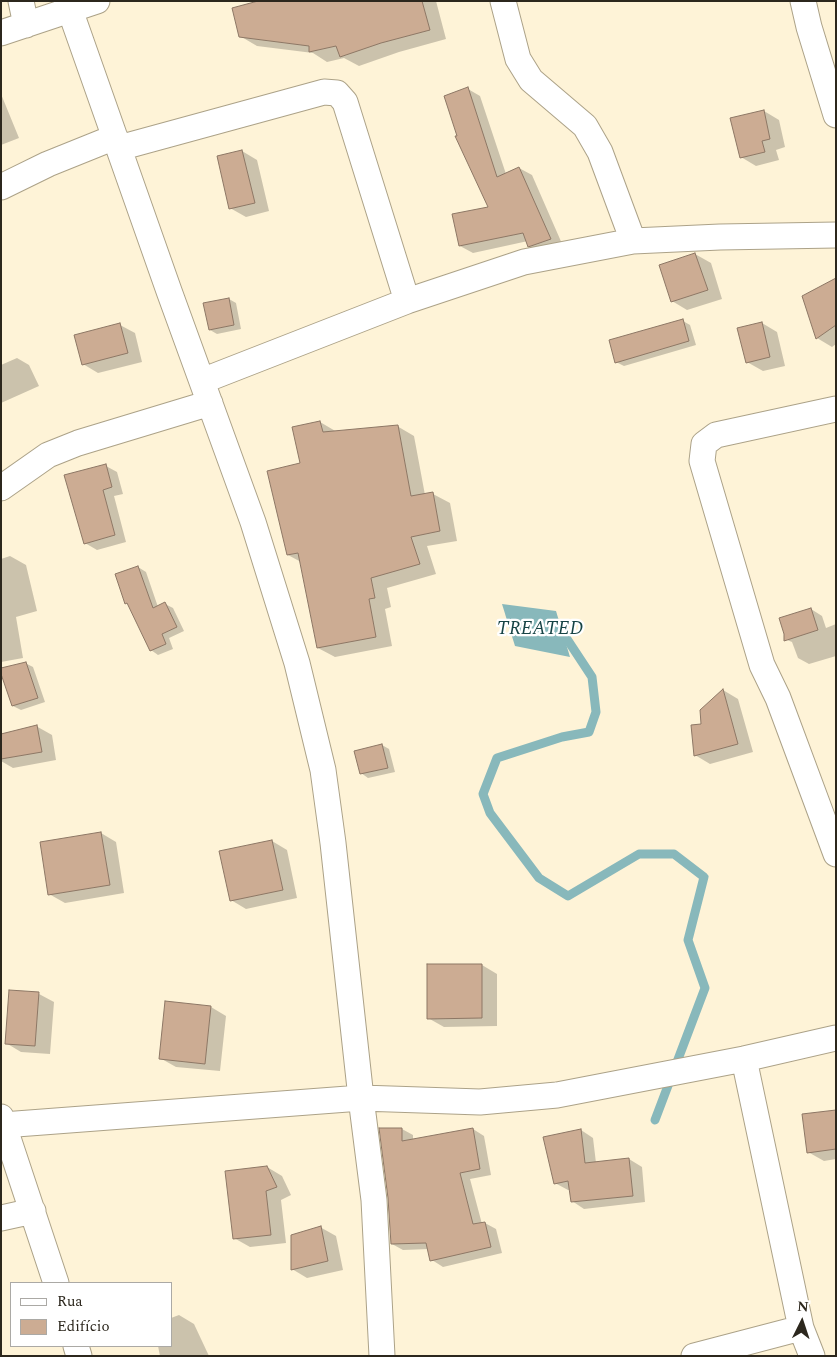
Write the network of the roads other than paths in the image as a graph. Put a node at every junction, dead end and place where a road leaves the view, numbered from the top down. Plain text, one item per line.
1 (97, 1) edge
2 (503, 1) edge
3 (803, 1) edge
4 (70, 10) junction
5 (24, 13) edge
6 (1, 33) edge
7 (836, 115) edge
8 (117, 143) junction
9 (1, 187) edge
10 (836, 234) edge
11 (633, 241) junction
12 (407, 301) junction
13 (206, 392) junction
14 (836, 409) edge
15 (1, 488) edge
16 (836, 854) edge
17 (836, 1038) edge
18 (744, 1059) junction
19 (361, 1098) junction
20 (2, 1121) edge
21 (33, 1211) junction
22 (1, 1218) edge
23 (56, 1282) edge
24 (801, 1328) junction
25 (382, 1356) edge
26 (694, 1356) edge
27 (812, 1356) edge

1 - 4 street
2 - 11 street
3 - 7 street
4 - 5 street
4 - 8 street
5 - 6 street
8 - 9 street
8 - 12 street
8 - 13 street
10 - 11 street
11 - 12 street
12 - 13 street
13 - 15 street
13 - 19 street
14 - 16 street
17 - 18 street
18 - 19 street
18 - 24 street
19 - 20 street
19 - 25 street
20 - 21 street
21 - 22 street
21 - 23 street
24 - 26 street
24 - 27 street

